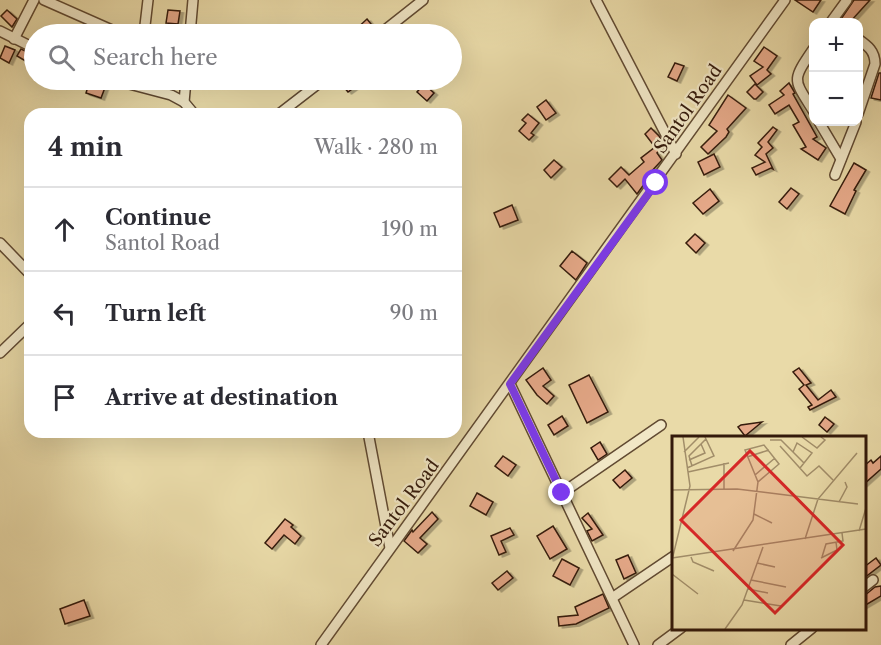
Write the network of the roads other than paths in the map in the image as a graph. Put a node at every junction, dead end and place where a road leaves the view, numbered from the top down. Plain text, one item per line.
1 (34, 0) edge
2 (44, 0) edge
3 (148, 0) edge
4 (193, 0) edge
5 (423, 0) edge
6 (596, 0) edge
7 (785, 0) edge
8 (847, 0) edge
9 (836, 18) edge
10 (99, 24) edge
11 (145, 24) edge
12 (191, 24) edge
13 (393, 24) edge
14 (0, 32) edge
15 (14, 39) junction
16 (863, 43) edge
17 (24, 44) edge
18 (809, 54) edge
19 (158, 90) edge
20 (185, 90) edge
21 (310, 90) edge
22 (863, 99) edge
23 (184, 102) junction
24 (809, 105) edge
25 (189, 108) edge
26 (287, 108) edge
27 (821, 126) edge
28 (854, 126) edge
29 (676, 154) junction
30 (841, 159) junction
31 (834, 175) dead end
32 (0, 243) edge
33 (24, 268) edge
34 (24, 330) edge
35 (0, 353) edge
36 (510, 384) junction
37 (661, 425) dead end
38 (369, 438) edge
39 (562, 493) junction
40 (390, 548) junction
41 (672, 557) edge
42 (873, 580) dead end
43 (866, 585) edge
44 (612, 598) junction
45 (678, 630) edge
46 (810, 630) edge
47 (321, 645) edge
48 (634, 645) edge
49 (658, 645) edge
50 (791, 645) edge

1 - 15 street
2 - 10 street
3 - 11 street
4 - 12 street
5 - 13 street
6 - 29 street
7 - 29 street, Santol Road
8 - 9 street
14 - 15 street
15 - 17 street
16 - 22 street
18 - 24 street
19 - 23 street
20 - 23 street
21 - 26 street
23 - 25 street
27 - 30 street
28 - 30 street
29 - 36 street, Santol Road
30 - 31 street
32 - 33 street
34 - 35 street
36 - 39 street
36 - 40 street, Santol Road
37 - 39 street
38 - 40 street
39 - 44 street
40 - 47 street, Santol Road
41 - 44 street
42 - 43 street
44 - 48 street
45 - 49 street
46 - 50 street

